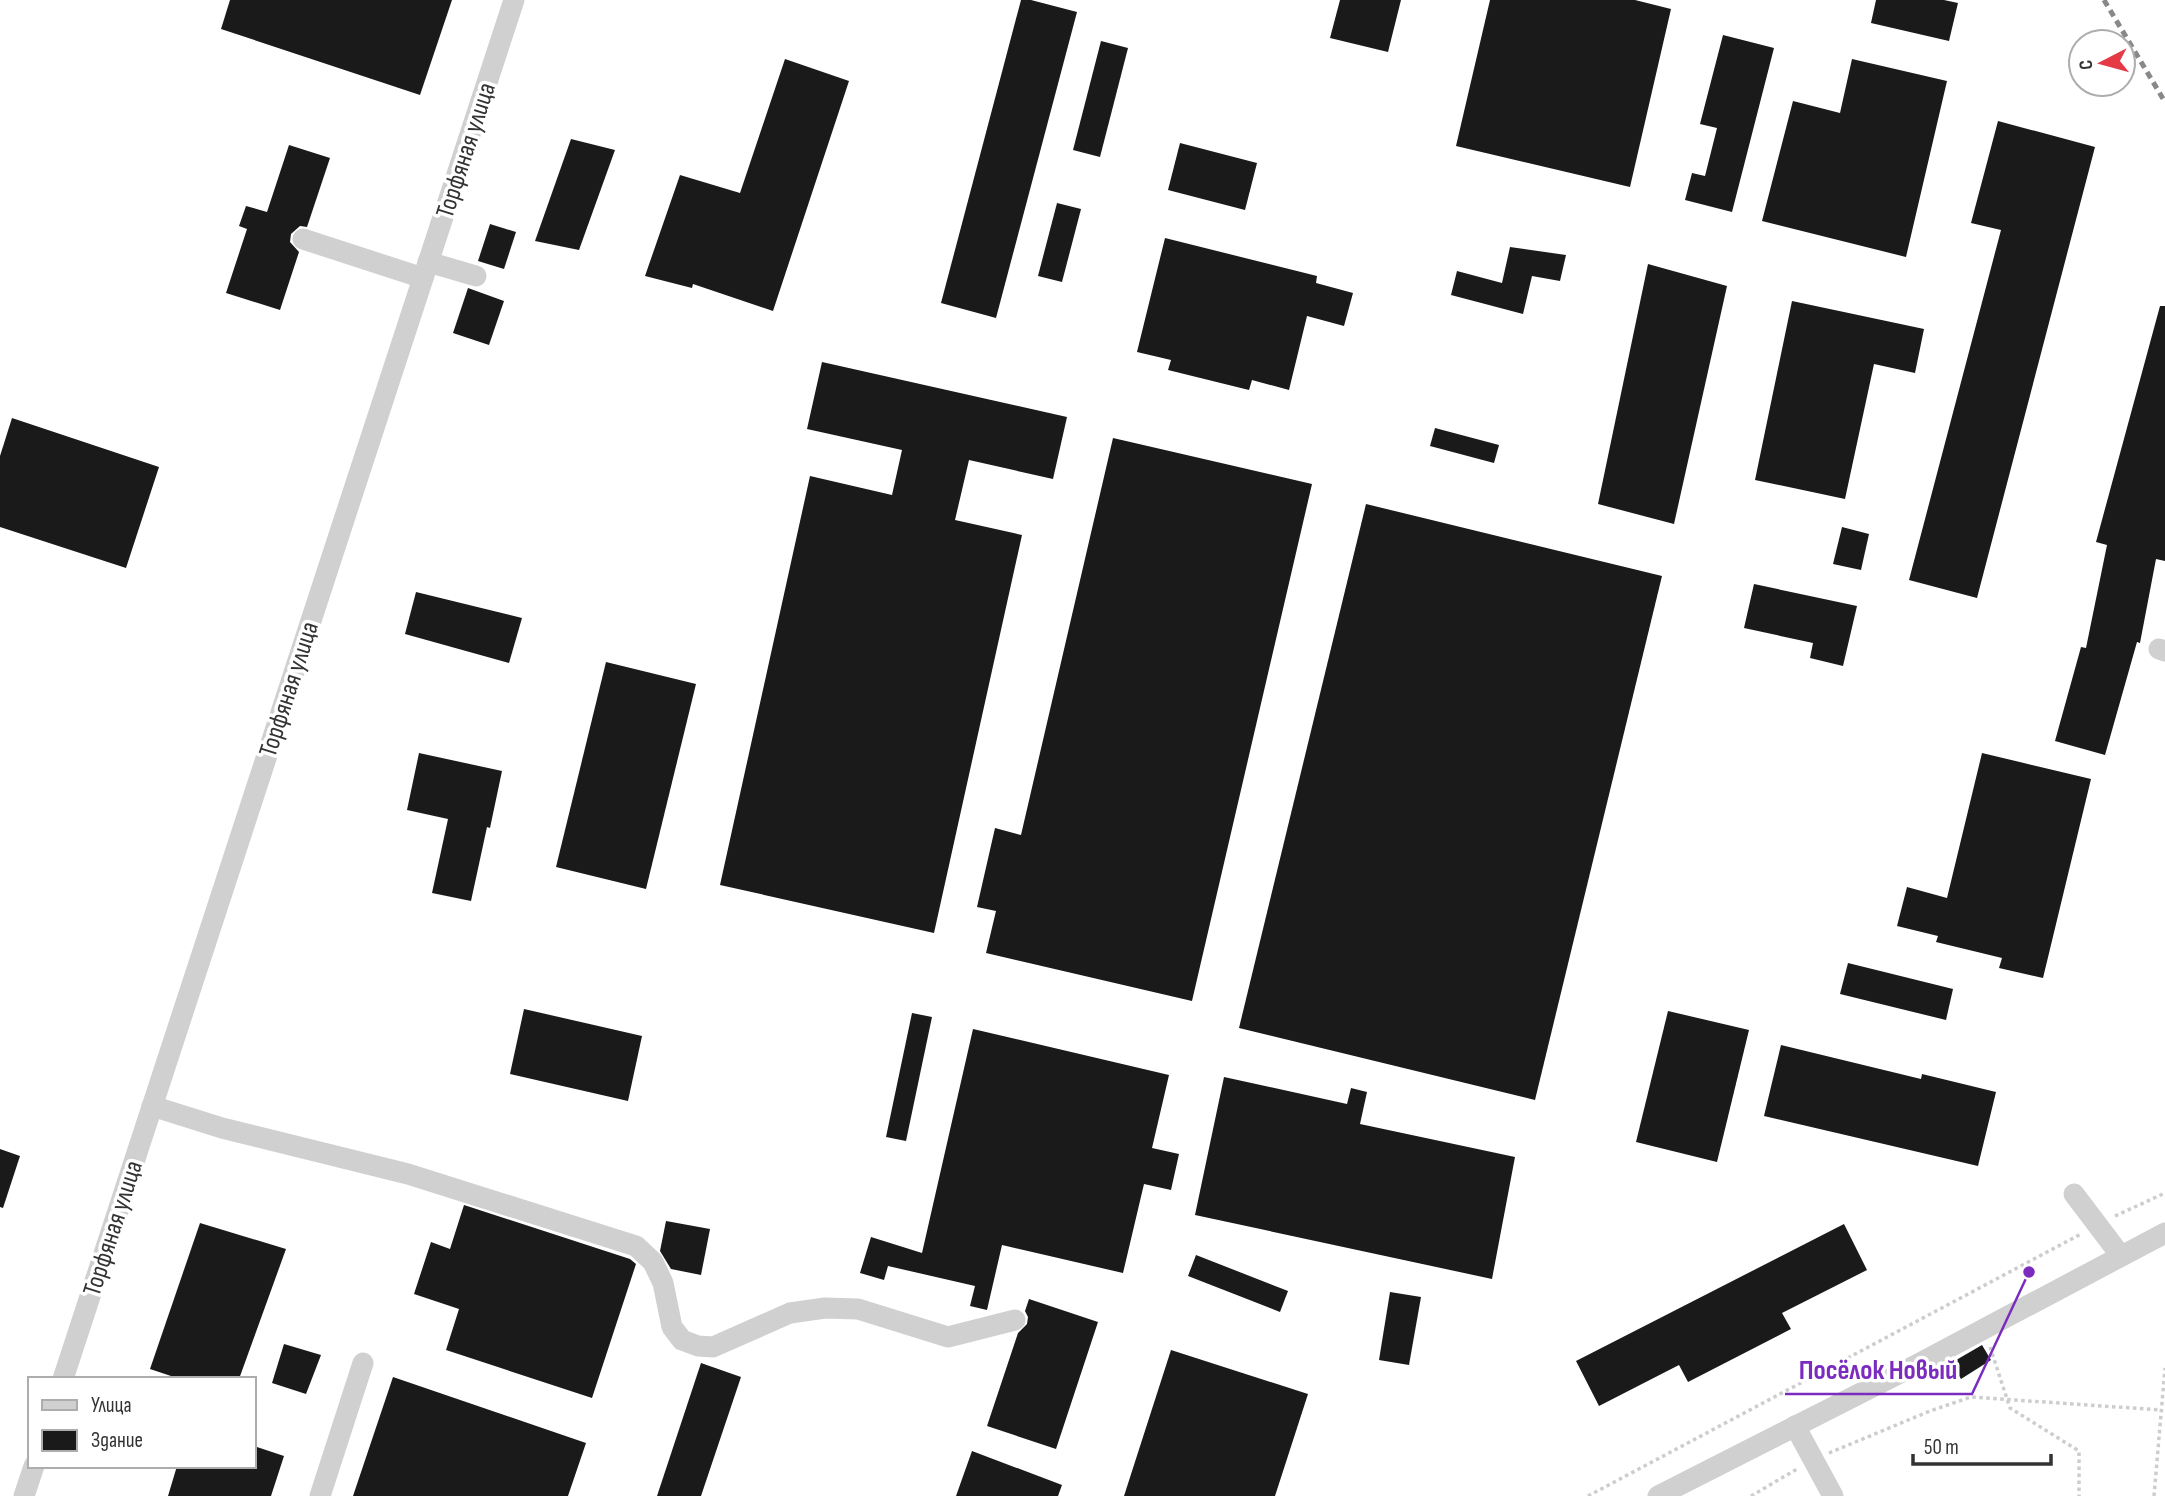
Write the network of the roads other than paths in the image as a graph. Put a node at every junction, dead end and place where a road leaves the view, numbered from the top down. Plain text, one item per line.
1 (514, 0) edge
2 (303, 239) dead end
3 (426, 270) junction
4 (476, 276) dead end
5 (152, 1106) junction
6 (2074, 1194) dead end
7 (2165, 1233) edge
8 (2121, 1256) junction
9 (1015, 1320) dead end
10 (363, 1363) dead end
11 (64, 1377) edge
12 (1795, 1426) junction
13 (33, 1468) edge
14 (24, 1496) edge
15 (320, 1496) edge
16 (1658, 1496) edge
17 (1833, 1496) edge

1 - 3 street, Торфяная улица
2 - 3 street
3 - 4 street
3 - 5 street, Торфяная улица
5 - 9 street
5 - 11 street, Торфяная улица
6 - 8 street
7 - 8 street
8 - 12 street
10 - 15 street
12 - 16 street
12 - 17 street
13 - 14 street

